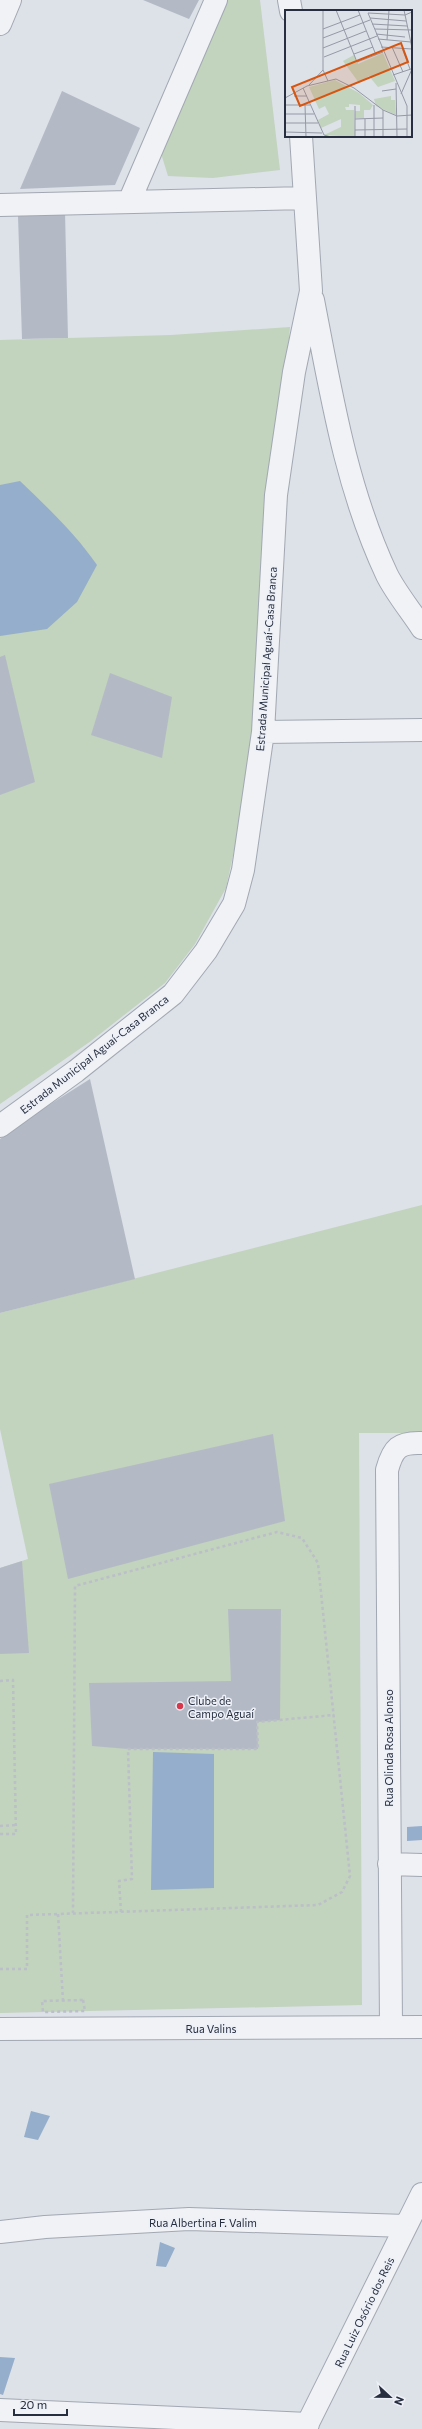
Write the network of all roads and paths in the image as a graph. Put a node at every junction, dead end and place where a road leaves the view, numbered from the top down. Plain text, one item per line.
1 (10, 0) edge
2 (216, 0) edge
3 (289, 0) edge
4 (290, 10) edge
5 (0, 24) edge
6 (301, 137) edge
7 (305, 198) junction
8 (129, 202) junction
9 (0, 205) edge
10 (312, 291) junction
11 (422, 628) edge
12 (422, 730) edge
13 (263, 732) junction
14 (0, 1126) edge
15 (422, 1443) edge
16 (0, 1680) edge
17 (334, 1715) junction
18 (16, 1825) junction
19 (0, 1826) edge
20 (0, 1834) edge
21 (389, 1864) junction
22 (422, 1865) edge
23 (121, 1912) junction
24 (58, 1914) junction
25 (72, 1914) junction
26 (0, 1969) edge
27 (64, 2001) junction
28 (391, 2026) junction
29 (422, 2027) edge
30 (0, 2029) edge
31 (422, 2194) edge
32 (406, 2226) junction
33 (0, 2232) edge
34 (0, 2410) edge
35 (306, 2426) edge

1 - 5 street
2 - 8 street
3 - 4 street
6 - 7 street, Estrada Municipal Aguaí-Casa Branca
7 - 8 street
7 - 10 street, Estrada Municipal Aguaí-Casa Branca
8 - 9 street
10 - 11 street
10 - 13 street, Estrada Municipal Aguaí-Casa Branca
12 - 13 street
13 - 14 street, Estrada Municipal Aguaí-Casa Branca
15 - 21 street, Rua Olinda Rosa Alonso
16 - 18 path
17 - 23 path
17 - 23 path
17 - 25 path
18 - 19 path
18 - 20 path
21 - 22 street
21 - 28 street, Rua Olinda Rosa Alonso
23 - 25 path
24 - 25 path
24 - 26 path
24 - 27 path
27 - 27 path
28 - 29 street, Rua Valins
28 - 30 street, Rua Valins
31 - 32 street, Rua Luiz Osório dos Reis
32 - 33 street, Rua Albertina F. Valim
32 - 35 street, Rua Luiz Osório dos Reis
34 - 35 street

